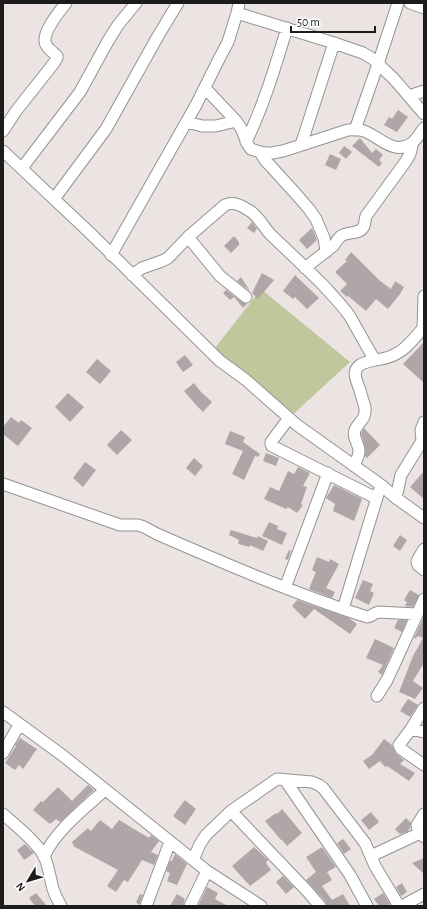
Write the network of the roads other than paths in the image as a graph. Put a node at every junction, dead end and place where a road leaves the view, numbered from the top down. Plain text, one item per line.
1 (66, 3) edge
2 (136, 3) edge
3 (178, 3) edge
4 (398, 3) edge
5 (410, 3) edge
6 (238, 8) edge
7 (424, 8) edge
8 (287, 28) junction
9 (334, 43) junction
10 (378, 64) junction
11 (205, 88) junction
12 (424, 91) edge
13 (409, 96) junction
14 (424, 114) edge
15 (236, 121) junction
16 (187, 122) junction
17 (424, 128) edge
18 (3, 130) edge
19 (355, 130) junction
20 (246, 142) junction
21 (413, 142) junction
22 (301, 145) junction
23 (3, 151) edge
24 (260, 152) junction
25 (22, 168) junction
26 (54, 199) junction
27 (188, 236) junction
28 (326, 252) junction
29 (111, 254) junction
30 (305, 268) junction
31 (132, 275) junction
32 (424, 296) edge
33 (246, 297) dead end
34 (423, 328) edge
35 (375, 360) junction
36 (289, 418) junction
37 (424, 422) edge
38 (354, 466) junction
39 (328, 473) junction
40 (3, 484) edge
41 (381, 485) junction
42 (376, 498) junction
43 (396, 498) junction
44 (424, 518) edge
45 (424, 549) edge
46 (424, 570) edge
47 (285, 588) junction
48 (424, 599) edge
49 (343, 609) junction
50 (417, 614) junction
51 (377, 696) dead end
52 (424, 708) edge
53 (3, 712) edge
54 (19, 725) junction
55 (411, 728) junction
56 (424, 732) edge
57 (3, 753) edge
58 (424, 765) edge
59 (285, 780) junction
60 (105, 790) junction
61 (231, 811) junction
62 (3, 814) edge
63 (424, 814) edge
64 (422, 835) edge
65 (170, 842) junction
66 (371, 856) junction
67 (44, 857) junction
68 (193, 860) junction
69 (207, 871) junction
70 (424, 894) edge
71 (61, 906) edge
72 (146, 906) edge
73 (190, 906) edge
74 (261, 906) edge
75 (320, 906) edge
76 (367, 906) edge
77 (399, 906) edge
78 (402, 906) edge

1 - 18 street
2 - 25 street
3 - 26 street
4 - 10 street
5 - 7 street
6 - 8 street
6 - 11 street
8 - 9 street
8 - 20 street
9 - 10 street
9 - 22 street
10 - 13 street
10 - 19 street
11 - 15 street
11 - 16 street
12 - 13 street
13 - 14 street
15 - 16 street
15 - 20 street
16 - 29 street
17 - 21 street
19 - 21 street
19 - 22 street
20 - 24 street
21 - 28 street
22 - 24 street
23 - 25 street
24 - 28 street
25 - 26 street
26 - 29 street
27 - 30 street
27 - 31 street
27 - 33 street
28 - 30 street
29 - 31 street
30 - 35 street
31 - 36 street
32 - 34 street
34 - 35 street
35 - 38 street
36 - 38 street
36 - 39 street
37 - 43 street
38 - 41 street
39 - 42 street
39 - 47 street
40 - 47 street
41 - 42 street
41 - 43 street
42 - 49 street
43 - 44 street
45 - 46 street
47 - 49 street
48 - 50 street
49 - 50 street
50 - 51 street
52 - 55 street
53 - 54 street
54 - 57 street
54 - 60 street
55 - 56 street
55 - 58 street
59 - 61 street
59 - 66 street
59 - 76 street
60 - 65 street
60 - 67 street
61 - 68 street
61 - 75 street
62 - 67 street
63 - 64 street
64 - 66 street
65 - 68 street
65 - 72 street
66 - 77 street
67 - 71 street
68 - 69 street
69 - 73 street
69 - 74 street
70 - 78 street

